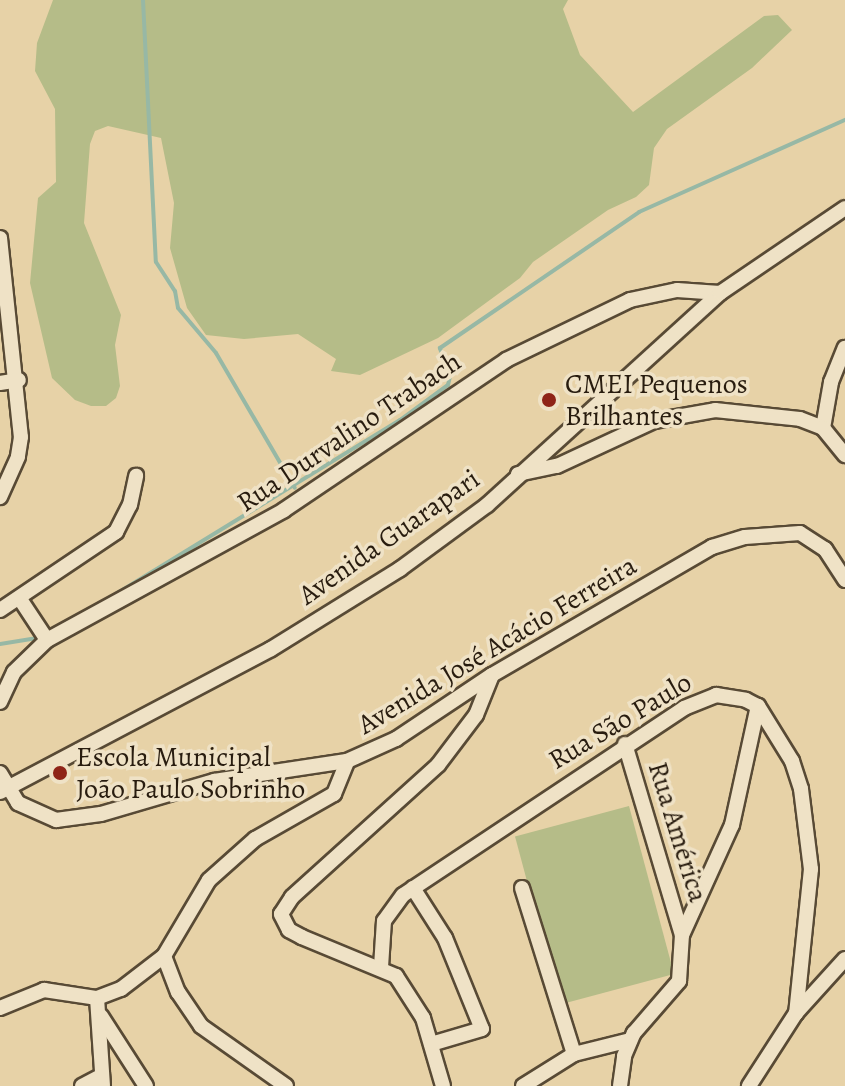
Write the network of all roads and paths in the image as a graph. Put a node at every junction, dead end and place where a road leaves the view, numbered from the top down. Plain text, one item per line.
1 (845, 208) edge
2 (0, 238) edge
3 (720, 293) junction
4 (845, 348) edge
5 (19, 380) junction
6 (0, 383) edge
7 (823, 428) junction
8 (845, 455) edge
9 (517, 474) junction
10 (136, 476) dead end
11 (0, 497) edge
12 (825, 549) junction
13 (845, 552) edge
14 (845, 580) edge
15 (20, 599) junction
16 (0, 610) edge
17 (47, 640) junction
18 (492, 675) junction
19 (0, 702) edge
20 (758, 706) junction
21 (625, 744) junction
22 (347, 761) junction
23 (0, 773) edge
24 (3, 791) edge
25 (413, 888) junction
26 (522, 888) dead end
27 (682, 935) junction
28 (164, 956) junction
29 (845, 959) edge
30 (381, 967) junction
31 (98, 1005) junction
32 (0, 1008) edge
33 (796, 1013) junction
34 (630, 1040) junction
35 (431, 1044) junction
36 (574, 1054) junction
37 (102, 1081) edge
38 (82, 1086) edge
39 (146, 1086) edge
40 (286, 1086) edge
41 (443, 1086) edge
42 (523, 1086) edge
43 (620, 1086) edge
44 (749, 1086) edge

1 - 3 street, Avenida Guarapari
2 - 5 street
3 - 9 street, Avenida Guarapari
3 - 17 street, Rua Durvalino Trabach
4 - 7 street
5 - 6 street
5 - 11 street
7 - 8 street
7 - 9 street
9 - 24 street, Avenida Guarapari
10 - 15 street
12 - 13 street, Avenida José Acácio Ferreira
12 - 14 street
12 - 18 street, Avenida José Acácio Ferreira
15 - 16 street
15 - 17 street
17 - 19 street, Rua Durvalino Trabach
18 - 22 street, Avenida José Acácio Ferreira
18 - 30 street
20 - 21 street, Rua São Paulo
20 - 27 street
20 - 33 street
21 - 25 street, Rua São Paulo
21 - 27 street, Rua América
22 - 24 street, Avenida José Acácio Ferreira
22 - 28 street
23 - 24 street
25 - 30 street, Rua São Paulo
25 - 35 street
26 - 36 street
27 - 34 street
28 - 31 street
28 - 40 street
29 - 33 street
30 - 35 street
31 - 32 street
31 - 37 street
31 - 39 street
33 - 44 street
34 - 36 street
34 - 43 street
35 - 41 street
36 - 42 street
37 - 38 street

